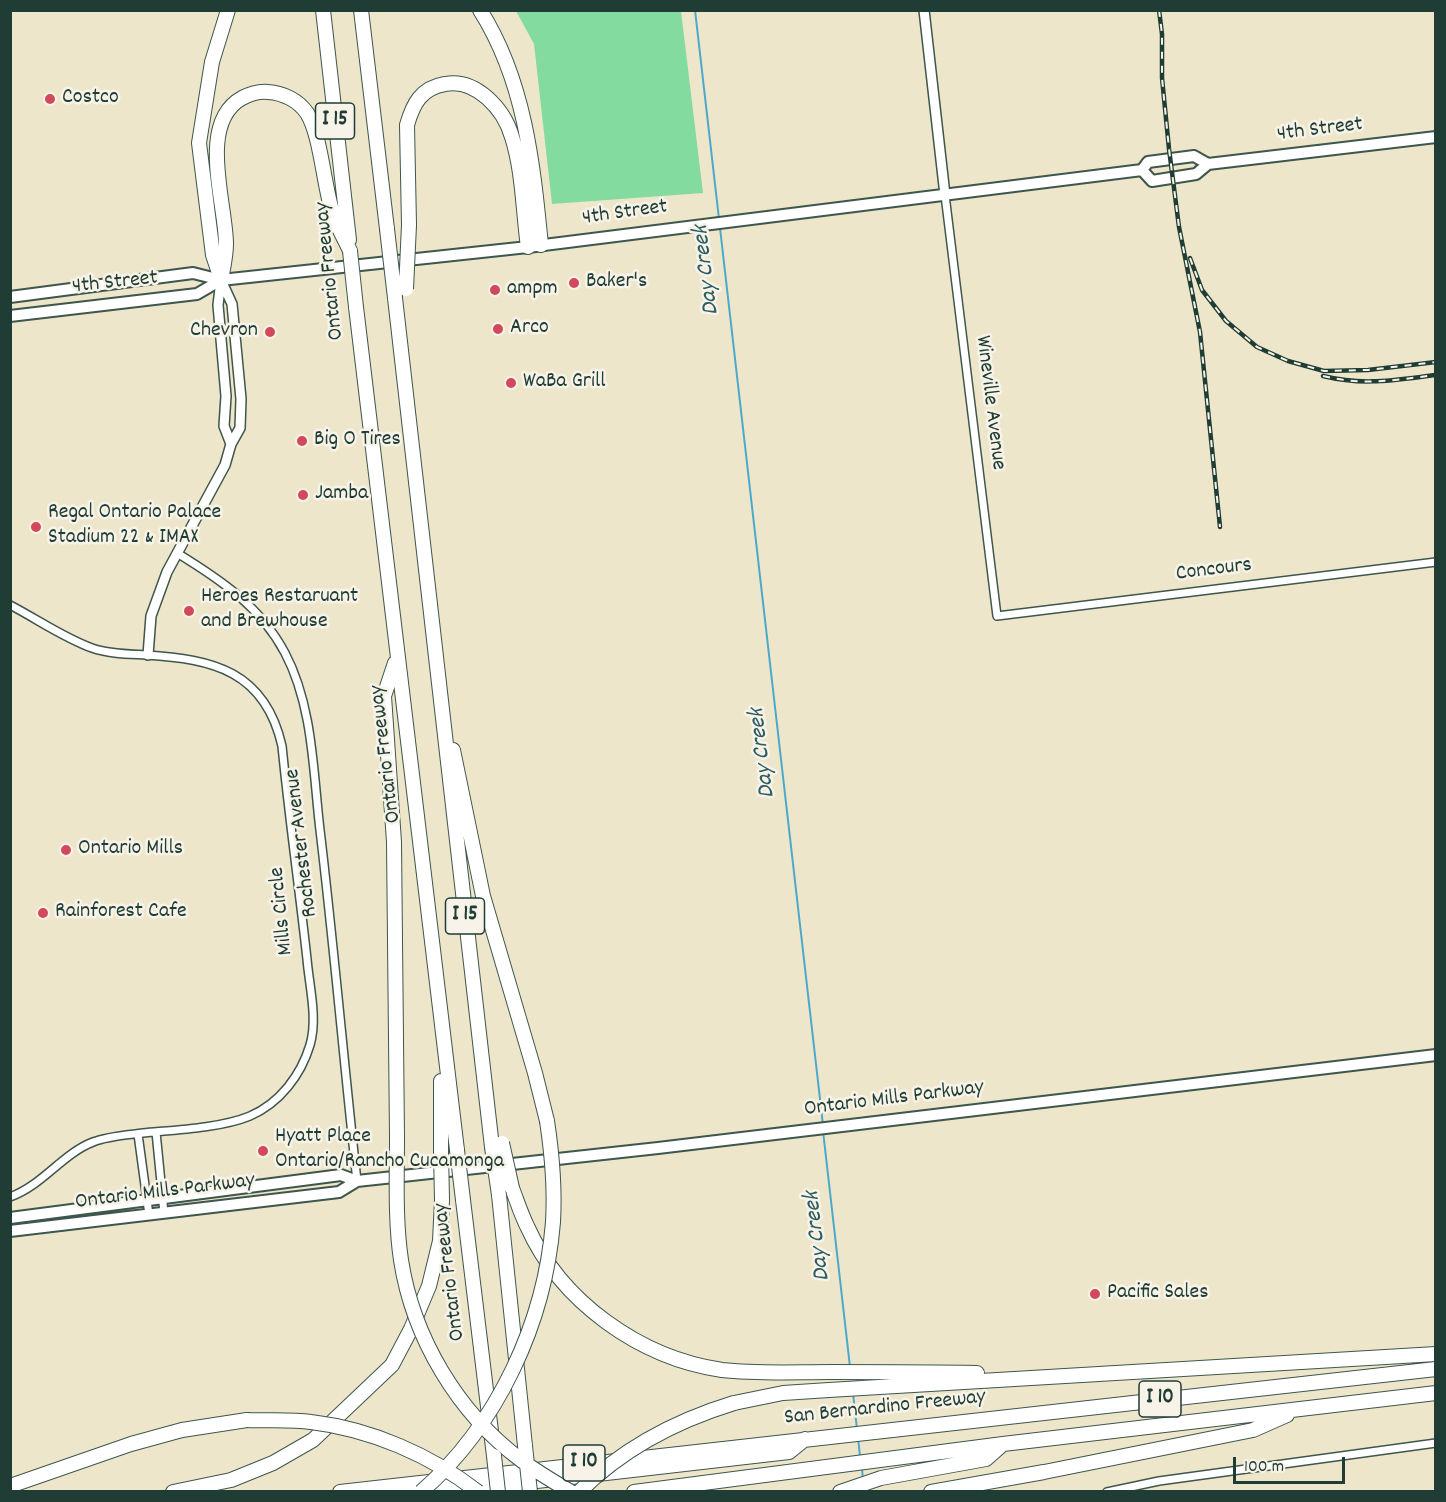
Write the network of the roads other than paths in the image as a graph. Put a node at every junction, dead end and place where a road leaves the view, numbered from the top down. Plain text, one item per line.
1 (228, 10) edge
2 (323, 10) edge
3 (361, 10) edge
4 (480, 10) edge
5 (924, 10) edge
6 (1436, 137) edge
7 (1208, 164) junction
8 (1142, 170) junction
9 (945, 195) junction
10 (344, 231) junction
11 (534, 246) junction
12 (221, 280) junction
13 (400, 293) junction
14 (10, 297) edge
15 (10, 316) edge
16 (231, 444) junction
17 (177, 553) junction
18 (1436, 562) edge
19 (10, 605) edge
20 (998, 616) joint
21 (148, 655) junction
22 (397, 658) junction
23 (438, 686) junction
24 (441, 1028) junction
25 (1436, 1055) edge
26 (156, 1132) junction
27 (138, 1134) junction
28 (497, 1145) junction
29 (357, 1181) junction
30 (10, 1197) edge
31 (163, 1199) junction
32 (147, 1201) junction
33 (164, 1213) junction
34 (149, 1215) junction
35 (10, 1218) edge
36 (10, 1232) edge
37 (1436, 1354) edge
38 (1436, 1369) edge
39 (1096, 1374) junction
40 (1436, 1394) edge
41 (1299, 1409) junction
42 (805, 1439) junction
43 (1436, 1443) edge
44 (1003, 1444) junction
45 (10, 1486) edge
46 (173, 1491) edge
47 (340, 1491) edge
48 (421, 1491) edge
49 (441, 1491) edge
50 (478, 1491) edge
51 (498, 1491) edge
52 (530, 1491) edge
53 (571, 1491) edge
54 (579, 1491) edge
55 (634, 1491) edge
56 (842, 1491) edge
57 (933, 1491) edge
58 (1107, 1491) edge

1 - 12 highway
2 - 10 highway, Ontario Freeway / I 15
3 - 13 highway, I 15, bridge
4 - 11 highway
5 - 9 street
6 - 7 main road, 4th Street
7 - 8 main road, 4th Street
7 - 8 main road, 4th Street
8 - 9 main road, 4th Street
9 - 11 main road, 4th Street
9 - 20 street, Wineville Avenue
10 - 12 highway
10 - 22 highway, Ontario Freeway / I 15, bridge
11 - 12 main road, 4th Street
11 - 13 highway, bridge
12 - 14 main road, 4th Street
12 - 15 main road, 4th Street
12 - 16 street
12 - 16 street
13 - 23 highway, I 15
16 - 17 street
17 - 21 street
17 - 29 street, Rochester Avenue
18 - 20 street, Concours
19 - 21 street, Mills Circle
21 - 26 street, Mills Circle
22 - 24 highway, Ontario Freeway / I 15
22 - 53 highway, bridge
23 - 28 highway, I 15
23 - 48 highway, bridge
24 - 46 highway, bridge
24 - 51 highway, Ontario Freeway / I 15, bridge
25 - 29 main road, Ontario Mills Parkway
26 - 27 street, Mills Circle
26 - 31 street
27 - 30 street, Mills Circle
27 - 32 street
28 - 39 highway, bridge
28 - 52 highway, I 15, bridge
29 - 31 main road, Ontario Mills Parkway
29 - 33 main road, Ontario Mills Parkway
31 - 32 main road, Ontario Mills Parkway
31 - 33 street
32 - 34 street
32 - 35 main road, Ontario Mills Parkway
33 - 34 main road, Ontario Mills Parkway
34 - 36 main road, Ontario Mills Parkway
37 - 39 highway
38 - 42 highway, San Bernardino Freeway / I 10
39 - 54 highway, bridge
40 - 41 highway, I 10
41 - 44 highway, I 10
41 - 57 highway
42 - 47 highway, San Bernardino Freeway / I 10
42 - 49 highway
43 - 58 street
44 - 55 highway, I 10
44 - 56 highway
45 - 50 highway, bridge

